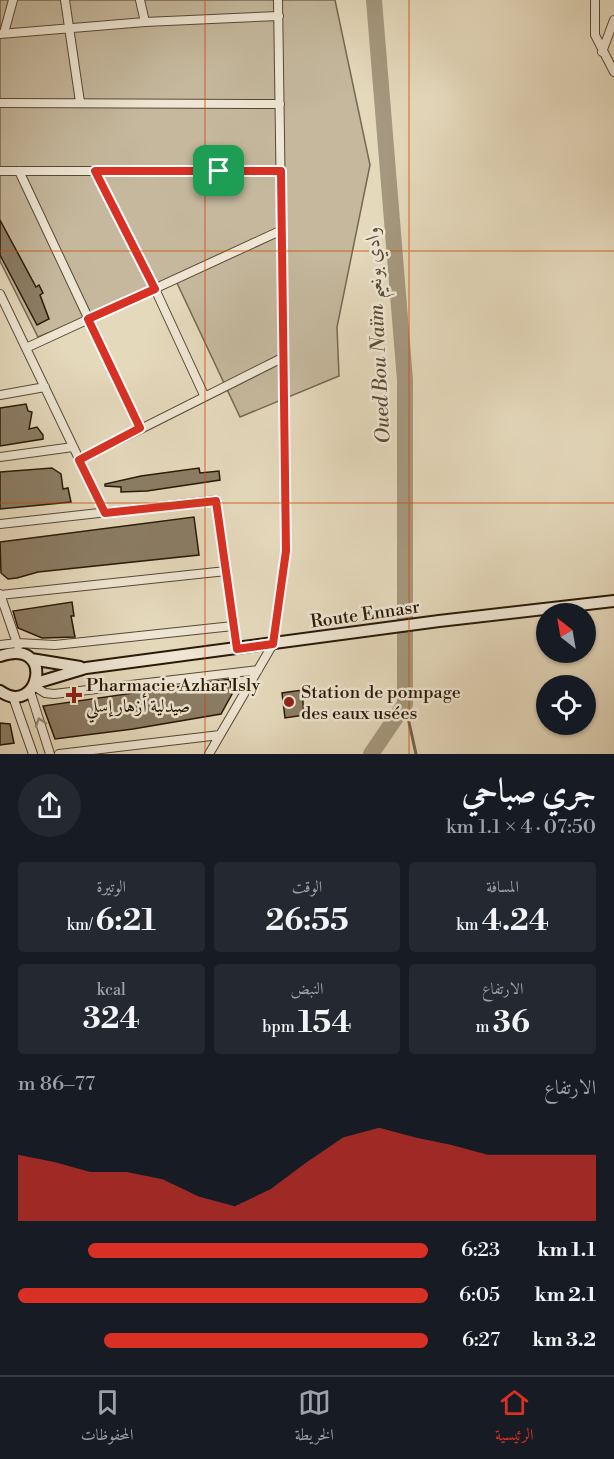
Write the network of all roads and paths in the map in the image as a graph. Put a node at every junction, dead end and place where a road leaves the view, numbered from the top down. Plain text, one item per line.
1 (13, 0) edge
2 (65, 0) edge
3 (140, 0) edge
4 (278, 0) edge
5 (595, 0) edge
6 (279, 16) junction
7 (614, 20) edge
8 (145, 22) junction
9 (71, 29) junction
10 (2, 34) edge
11 (602, 52) junction
12 (614, 72) edge
13 (80, 102) junction
14 (0, 103) edge
15 (280, 104) junction
16 (0, 171) edge
17 (19, 171) junction
18 (95, 171) junction
19 (281, 171) junction
20 (282, 230) junction
21 (155, 289) junction
22 (0, 294) edge
23 (4, 307) edge
24 (88, 319) junction
25 (26, 348) junction
26 (284, 357) junction
27 (45, 387) junction
28 (0, 395) edge
29 (204, 395) junction
30 (140, 428) junction
31 (73, 447) junction
32 (0, 457) edge
33 (79, 460) junction
34 (105, 513) junction
35 (0, 524) edge
36 (226, 571) junction
37 (0, 595) edge
38 (614, 601) edge
39 (233, 626) junction
40 (273, 644) junction
41 (0, 645) edge
42 (19, 648) junction
43 (237, 649) junction
44 (0, 656) edge
45 (31, 660) junction
46 (86, 668) junction
47 (258, 670) junction
48 (33, 687) junction
49 (5, 696) edge
50 (220, 735) junction
51 (122, 751) edge
52 (33, 754) edge
53 (50, 754) edge
54 (59, 754) edge
55 (209, 754) edge

1 - 10 street
2 - 9 street
3 - 8 street
4 - 6 street
5 - 11 street
6 - 8 street
6 - 15 street
7 - 11 street
8 - 9 street
9 - 10 street
9 - 13 street
11 - 12 street
13 - 14 street
13 - 15 street
15 - 19 street
16 - 17 street
17 - 18 street
17 - 24 street
18 - 19 street
18 - 21 street
19 - 20 street
20 - 21 street
20 - 26 street
21 - 24 street
21 - 29 street
22 - 23 street
23 - 25 street
24 - 25 street
24 - 30 street
25 - 27 street
26 - 29 street
26 - 40 street
27 - 28 street
27 - 31 street
29 - 30 street
30 - 33 street
31 - 32 street
31 - 33 street
33 - 34 street
34 - 35 street
34 - 36 street
36 - 37 street
36 - 39 street
37 - 42 street
38 - 40 main road, Route Ennasr
39 - 42 street
39 - 43 street
40 - 43 main road, Route Ennasr
40 - 47 street
41 - 42 street
42 - 44 main road
42 - 45 main road
43 - 46 main road, Route Ennasr
45 - 46 main road, Route Ennasr
45 - 48 main road
46 - 48 main road, Route Ennasr
47 - 48 street
47 - 50 street
48 - 49 main road, Route Ennasr
53 -> 48 street
49 - 52 street
50 - 51 street
50 - 55 street
51 - 54 street

